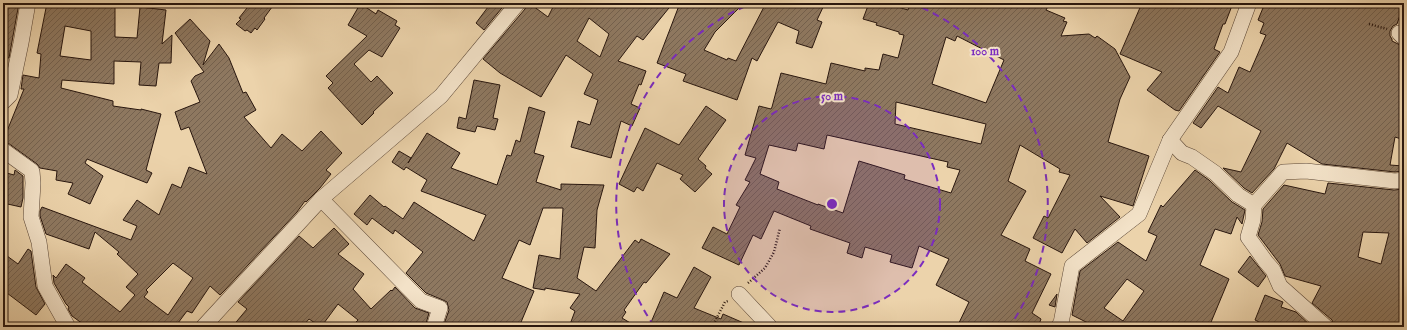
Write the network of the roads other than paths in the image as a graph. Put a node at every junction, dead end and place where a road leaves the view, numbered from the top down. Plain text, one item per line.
1 (28, 3) edge
2 (518, 3) edge
3 (1249, 3) edge
4 (3, 102) edge
5 (1170, 140) junction
6 (3, 150) edge
7 (1404, 180) edge
8 (320, 199) junction
9 (1254, 206) junction
10 (739, 294) road end
11 (1063, 326) edge
12 (68, 327) edge
13 (203, 327) edge
14 (434, 327) edge
15 (770, 327) edge
16 (1326, 327) edge

1 - 4 street
2 - 8 street
3 - 5 street
5 - 9 street
5 - 11 street
6 - 12 street
7 - 9 street
8 - 13 street
8 - 14 street
9 - 16 street
10 - 15 street

